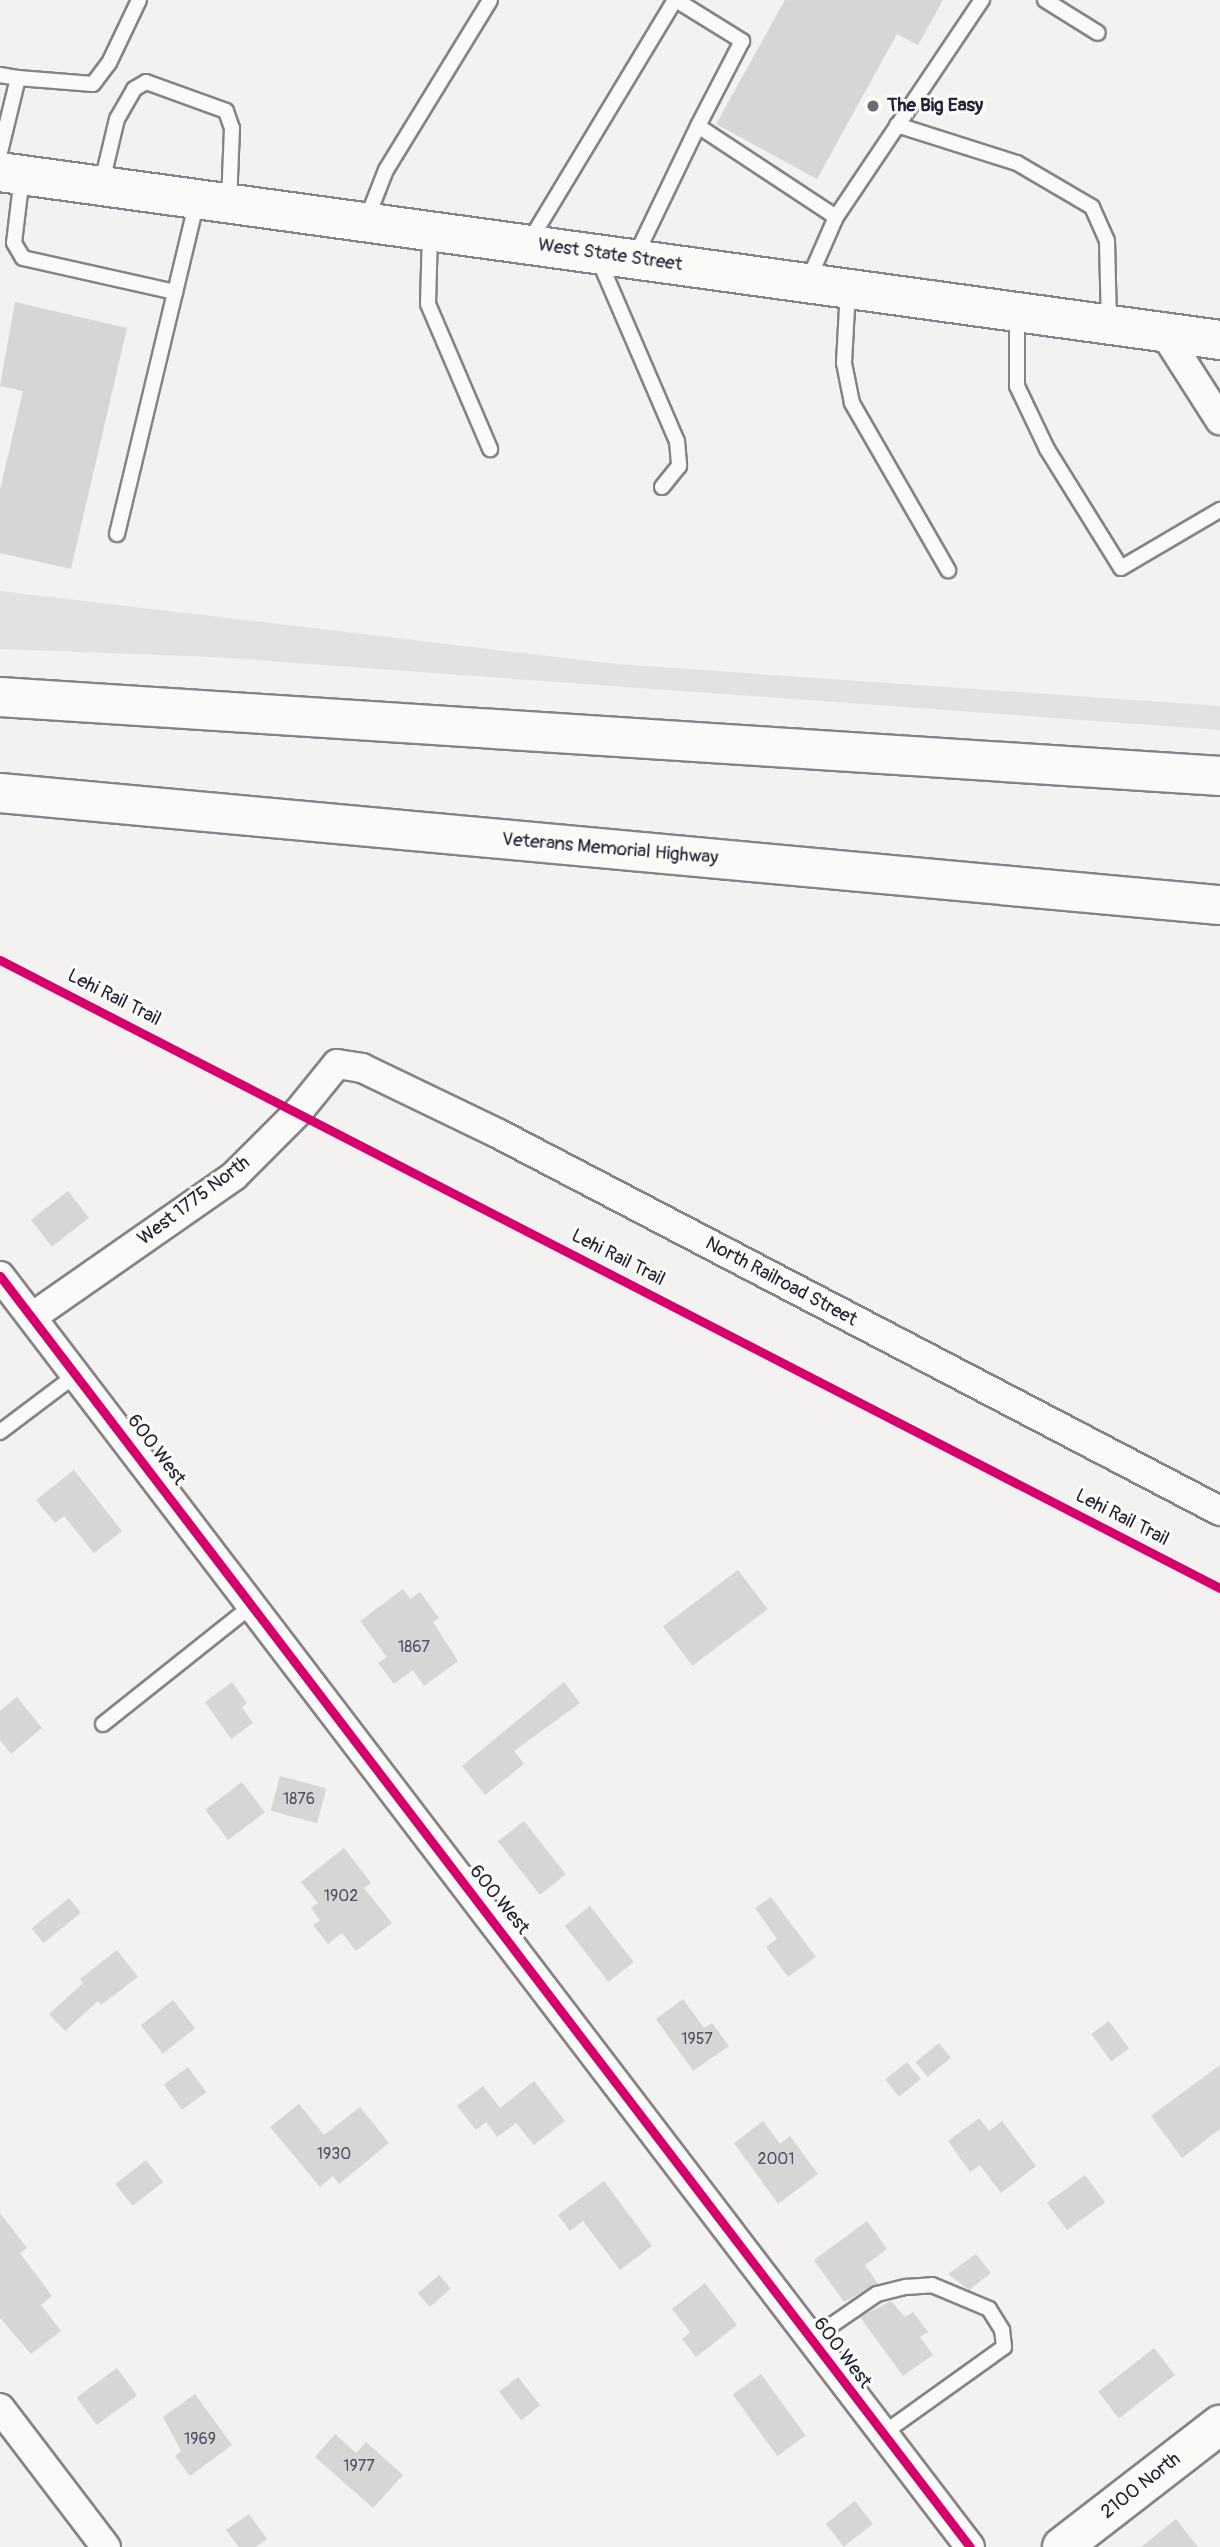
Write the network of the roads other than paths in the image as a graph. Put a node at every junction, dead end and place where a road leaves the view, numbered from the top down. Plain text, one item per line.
1 (139, 0) edge
2 (490, 0) edge
3 (675, 0) edge
4 (982, 0) edge
5 (1045, 0) edge
6 (1098, 33) dead end
7 (0, 75) edge
8 (18, 78) junction
9 (897, 125) junction
10 (698, 126) junction
11 (7, 167) edge
12 (101, 186) junction
13 (213, 201) junction
14 (836, 217) junction
15 (366, 222) junction
16 (430, 231) junction
17 (528, 244) junction
18 (596, 254) junction
19 (635, 259) junction
20 (807, 282) junction
21 (848, 288) junction
22 (175, 292) junction
23 (1017, 311) junction
24 (1110, 324) junction
25 (1163, 331) junction
26 (1220, 340) edge
27 (1220, 420) edge
28 (490, 449) dead end
29 (662, 487) dead end
30 (1220, 510) edge
31 (117, 534) dead end
32 (948, 570) dead end
33 (0, 697) edge
34 (1220, 776) edge
35 (0, 793) edge
36 (1220, 905) edge
37 (337, 1064) joint
38 (0, 1276) edge
39 (32, 1317) junction
40 (77, 1374) junction
41 (0, 1432) edge
42 (1219, 1508) edge
43 (250, 1607) junction
44 (103, 1724) dead end
45 (810, 2340) junction
46 (0, 2408) edge
47 (1220, 2425) edge
48 (881, 2435) junction
49 (106, 2547) edge
50 (970, 2547) edge
51 (1062, 2547) edge

1 - 8 lane
2 - 15 lane
3 - 10 lane
3 - 17 lane
4 - 9 lane
5 - 6 lane
7 - 8 lane
8 - 11 lane
9 - 14 lane
9 - 24 lane
10 - 14 lane
10 - 19 lane
11 - 12 main road, West State Street
11 - 22 lane
12 - 13 main road, West State Street
12 - 13 lane
13 - 15 main road, West State Street
13 - 22 lane
14 - 20 lane
15 - 16 main road, West State Street
16 - 17 main road, West State Street
16 - 28 lane
17 - 18 main road, West State Street
18 - 19 main road, West State Street
18 - 29 lane
19 - 20 main road, West State Street
20 - 21 main road, West State Street
21 - 23 main road, West State Street
21 - 32 lane
22 - 31 lane
23 - 24 main road, West State Street
23 - 30 lane
24 - 25 main road, West State Street
25 - 26 main road, West State Street
25 - 27 street
33 - 34 main road
35 - 36 main road, Veterans Memorial Highway
37 - 39 street, West 1775 North
37 - 42 street, North Railroad Street
38 - 39 street, 600 West
39 - 40 street, 600 West
40 - 41 lane
40 - 43 street, 600 West
43 - 44 lane
43 - 45 street, 600 West
45 - 48 street, 600 West
45 - 48 lane
46 - 49 street
47 - 51 main road, 2100 North
48 - 50 street, 600 West

